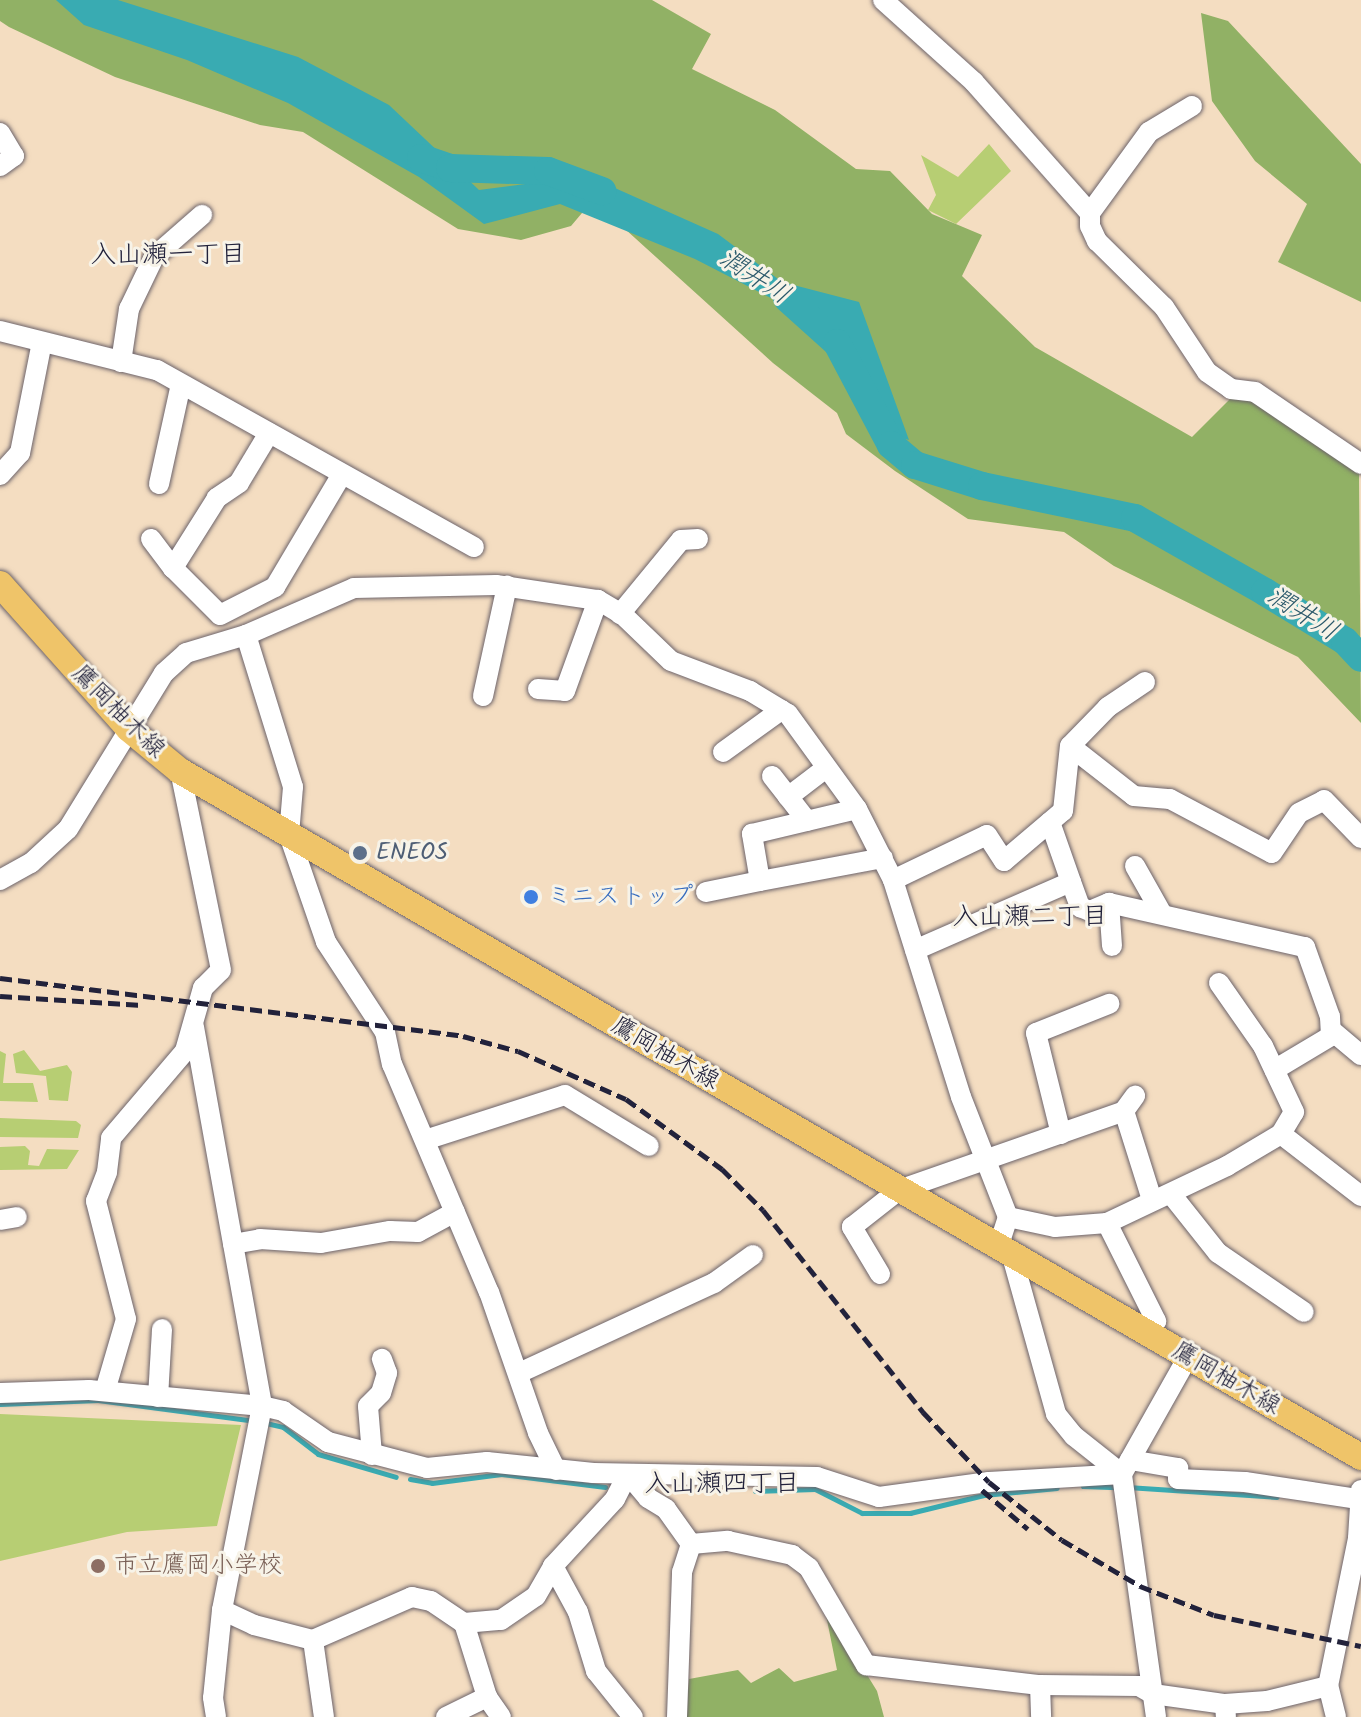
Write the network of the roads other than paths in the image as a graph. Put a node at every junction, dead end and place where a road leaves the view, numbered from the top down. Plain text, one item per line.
1 (883, 0) edge
2 (1192, 106) dead end
3 (0, 133) edge
4 (0, 166) edge
5 (1090, 213) junction
6 (202, 215) dead end
7 (0, 331) edge
8 (42, 342) junction
9 (121, 362) junction
10 (181, 384) junction
11 (269, 433) junction
12 (1361, 464) edge
13 (342, 474) junction
14 (0, 475) edge
15 (159, 484) dead end
16 (151, 539) dead end
17 (698, 539) dead end
18 (474, 547) dead end
19 (173, 568) junction
20 (507, 586) junction
21 (4, 598) edge
22 (598, 600) junction
23 (620, 614) junction
24 (246, 635) junction
25 (1145, 682) dead end
26 (538, 689) dead end
27 (483, 696) dead end
28 (781, 710) junction
29 (129, 729) junction
30 (1070, 746) junction
31 (723, 752) dead end
32 (826, 768) junction
33 (180, 771) junction
34 (772, 776) dead end
35 (788, 797) junction
36 (857, 809) junction
37 (807, 821) junction
38 (1050, 822) junction
39 (289, 835) junction
40 (1361, 838) edge
41 (883, 858) junction
42 (1135, 866) dead end
43 (0, 880) edge
44 (893, 880) junction
45 (760, 881) junction
46 (1071, 882) junction
47 (706, 892) dead end
48 (1109, 903) junction
49 (1162, 914) junction
50 (1112, 946) dead end
51 (915, 950) junction
52 (1219, 983) dead end
53 (1109, 1004) dead end
54 (194, 1027) junction
55 (1331, 1030) junction
56 (1361, 1055) edge
57 (1274, 1070) junction
58 (1061, 1134) junction
59 (1281, 1134) junction
60 (425, 1140) junction
61 (649, 1146) dead end
62 (985, 1163) junction
63 (899, 1190) junction
64 (1361, 1196) edge
65 (1162, 1197) junction
66 (455, 1212) junction
67 (1008, 1217) junction
68 (1107, 1223) junction
69 (233, 1244) junction
70 (1005, 1252) junction
71 (753, 1255) dead end
72 (880, 1274) dead end
73 (1304, 1312) dead end
74 (162, 1329) dead end
75 (1146, 1333) junction
76 (1188, 1357) junction
77 (382, 1359) dead end
78 (519, 1373) junction
79 (105, 1391) junction
80 (0, 1393) edge
81 (158, 1397) junction
82 (260, 1417) junction
83 (372, 1455) junction
84 (1361, 1457) edge
85 (1126, 1467) junction
86 (556, 1470) junction
87 (628, 1474) junction
88 (1359, 1494) edge
89 (691, 1544) junction
90 (553, 1566) junction
91 (222, 1610) junction
92 (464, 1623) junction
93 (313, 1640) junction
94 (1040, 1685) junction
95 (1328, 1686) junction
96 (1153, 1694) junction
97 (487, 1697) junction
98 (1226, 1711) edge
99 (216, 1717) edge
100 (324, 1717) edge
101 (446, 1717) edge
102 (501, 1717) edge
103 (633, 1717) edge
104 (677, 1717) edge
105 (1041, 1717) edge
106 (1156, 1717) edge
107 (1336, 1717) edge

1 - 5 street
2 - 5 street
3 - 4 street
5 - 12 street
6 - 9 street
7 - 8 street
8 - 9 street
8 - 14 street
9 - 10 street
10 - 11 street
10 - 15 street
11 - 13 street
11 - 19 street
13 - 18 street
13 - 19 street
16 - 19 street
17 - 23 street
20 - 22 street
20 - 24 street
20 - 27 street
21 - 29 main road, 鷹岡柚木線
22 - 23 street
22 - 26 street
23 - 28 street
24 - 29 street
24 - 39 street
25 - 30 street
28 - 31 street
28 - 32 street
29 - 33 main road, 鷹岡柚木線
29 - 43 street
30 - 38 street
30 - 40 street
32 - 35 street
32 - 36 street
33 - 39 main road, 鷹岡柚木線
33 - 54 street
34 - 35 street
35 - 37 street
36 - 37 street
36 - 41 street
37 - 45 street
38 - 44 street
38 - 46 street
39 - 60 street
39 - 63 main road, 鷹岡柚木線
41 - 44 street
41 - 45 street
42 - 49 street
44 - 51 street
45 - 47 street
46 - 48 street
46 - 51 street
48 - 49 street
48 - 50 street
49 - 55 street
51 - 62 street
52 - 57 street
53 - 58 street
54 - 69 street
54 - 79 street
55 - 56 street
55 - 57 street
57 - 59 street
58 - 62 street
58 - 65 street
59 - 64 street
59 - 65 street
60 - 61 street
60 - 66 street
62 - 63 street
62 - 67 street
63 - 70 main road, 鷹岡柚木線
63 - 72 street
65 - 68 street
65 - 73 street
66 - 69 street
66 - 78 street
67 - 68 street
67 - 70 street
68 - 75 street
69 - 82 street
70 - 75 main road, 鷹岡柚木線
70 - 85 street
71 - 78 street
74 - 81 street
75 - 76 main road, 鷹岡柚木線
76 - 84 main road, 鷹岡柚木線
76 - 85 street
77 - 83 street
78 - 86 street
79 - 80 street
79 - 81 street
81 - 82 street
82 - 83 street
82 - 91 street
83 - 86 street
85 - 87 street
85 - 88 street
85 - 96 street
86 - 87 street
87 - 89 street
87 - 90 street
88 - 95 street
89 - 94 street
89 - 104 street
90 - 92 street
90 - 103 street
91 - 93 street
91 - 99 street
92 - 93 street
92 - 97 street
93 - 100 street
94 - 96 street
94 - 105 street
95 - 98 street
95 - 107 street
96 - 98 street
96 - 106 street
97 - 101 street
97 - 102 street

